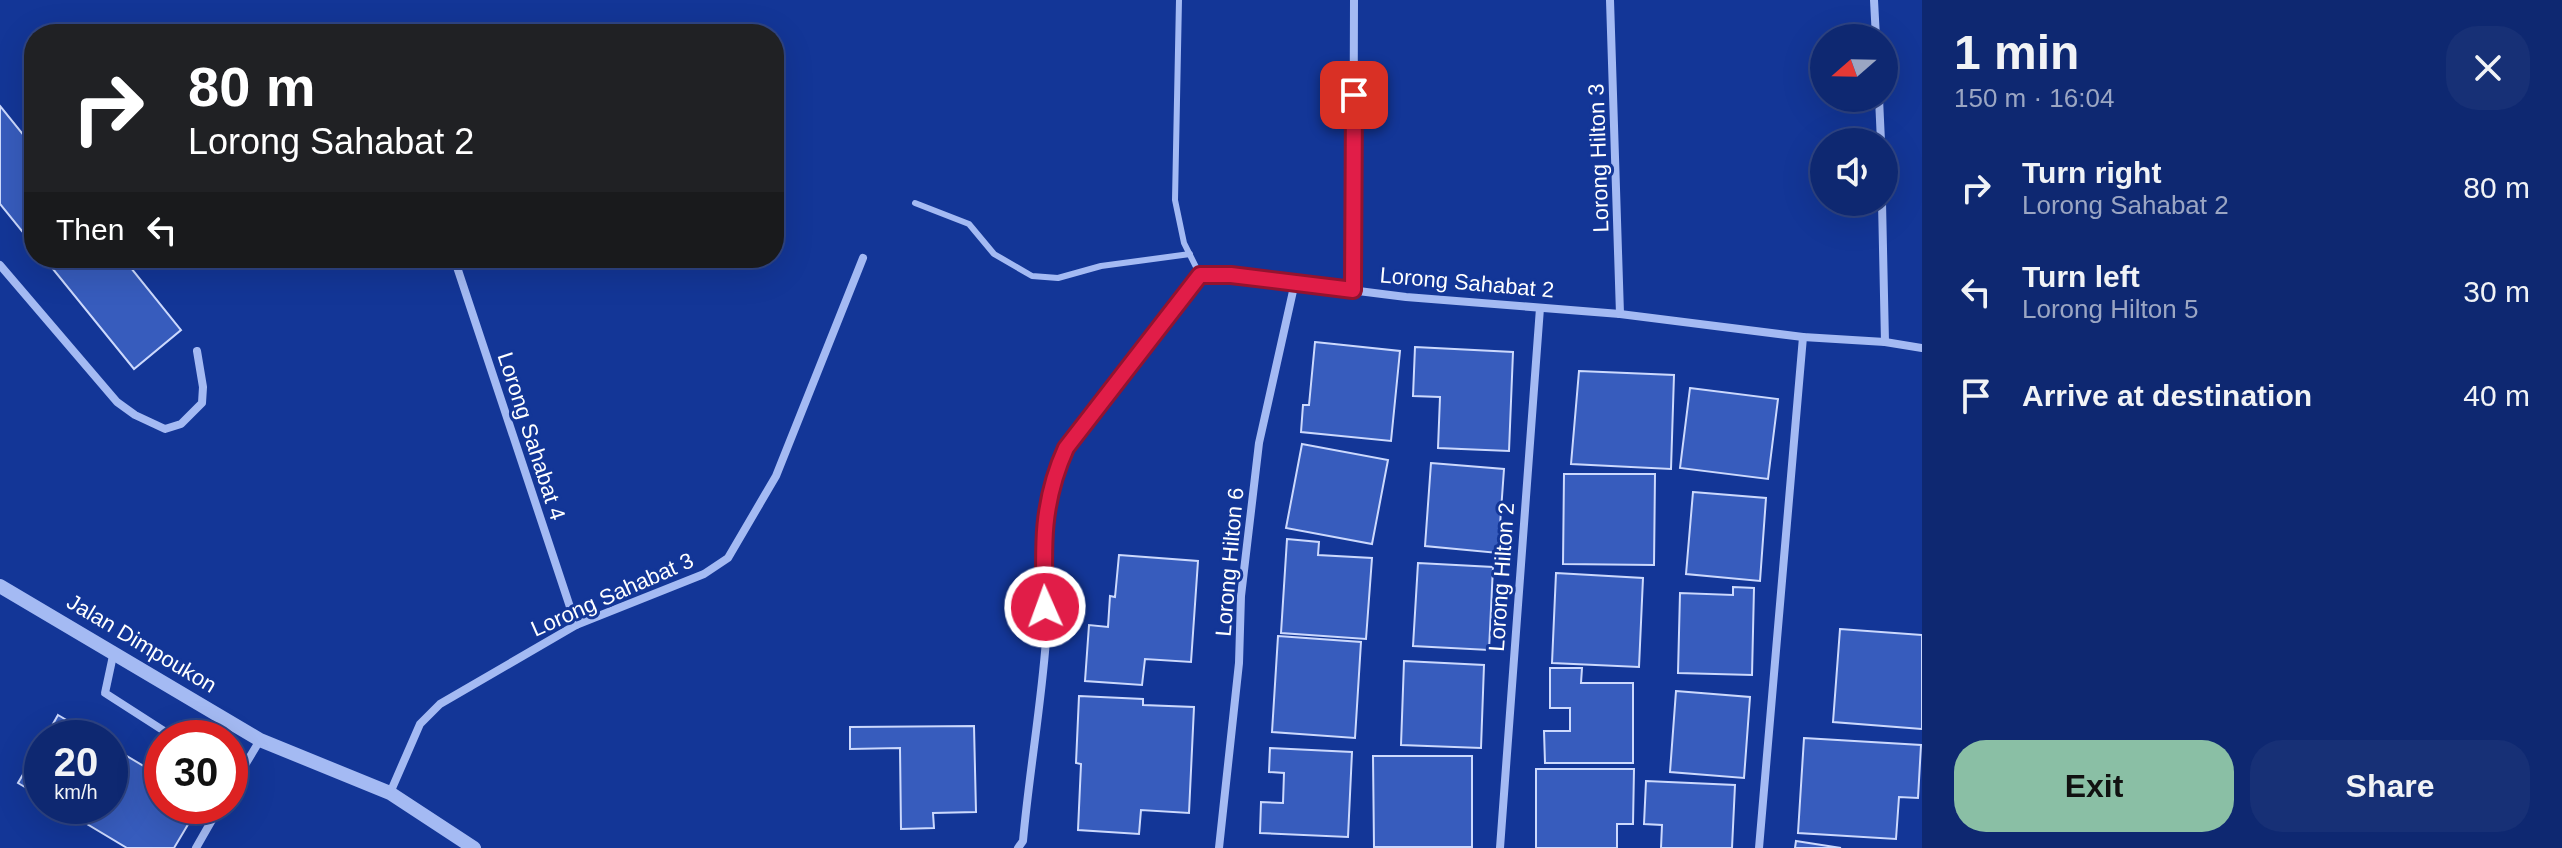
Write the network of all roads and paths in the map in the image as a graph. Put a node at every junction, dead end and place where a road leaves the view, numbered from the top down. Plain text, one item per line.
1 (1179, 0) edge
2 (1354, 0) edge
3 (1610, 0) edge
4 (1874, 0) edge
5 (1875, 24) edge
6 (915, 203) dead end
7 (1882, 216) edge
8 (1190, 254) junction
9 (863, 258) dead end
10 (0, 265) edge
11 (457, 268) edge
12 (1200, 275) junction
13 (1295, 282) junction
14 (1353, 290) junction
15 (1540, 308) junction
16 (1620, 314) junction
17 (1803, 337) junction
18 (1885, 342) junction
19 (1922, 348) edge
20 (197, 351) dead end
21 (0, 586) edge
22 (576, 625) junction
23 (114, 651) junction
24 (227, 719) joint
25 (147, 720) edge
26 (260, 740) junction
27 (248, 760) edge
28 (390, 793) junction
29 (210, 824) edge
30 (196, 848) edge
31 (474, 848) edge
32 (1018, 848) edge
33 (1219, 848) edge
34 (1500, 848) edge
35 (1759, 848) edge

1 - 8 lane
2 - 14 street
3 - 16 street, Lorong Hilton 3
4 - 5 street
6 - 8 lane
7 - 18 street
8 - 12 lane
9 - 22 street, Lorong Sahabat 3
10 - 20 street
11 - 22 street, Lorong Sahabat 4
12 - 13 street, Lorong Sahabat 2
12 - 32 street
13 - 14 street, Lorong Sahabat 2
13 - 33 street, Lorong Hilton 6
14 - 15 street, Lorong Sahabat 2
15 - 16 street, Lorong Sahabat 2
15 - 34 street, Lorong Hilton 2
16 - 17 street, Lorong Sahabat 2
17 - 18 street, Lorong Sahabat 2
17 - 35 street
18 - 19 street, Lorong Sahabat 2
21 - 23 street, Jalan Dimpoukon
22 - 28 street, Lorong Sahabat 3
23 - 24 street, Jalan Dimpoukon
23 - 25 street
24 - 26 street, Jalan Dimpoukon
26 - 27 street
26 - 28 street, Jalan Dimpoukon
28 - 31 street, Jalan Dimpoukon
29 - 30 street

